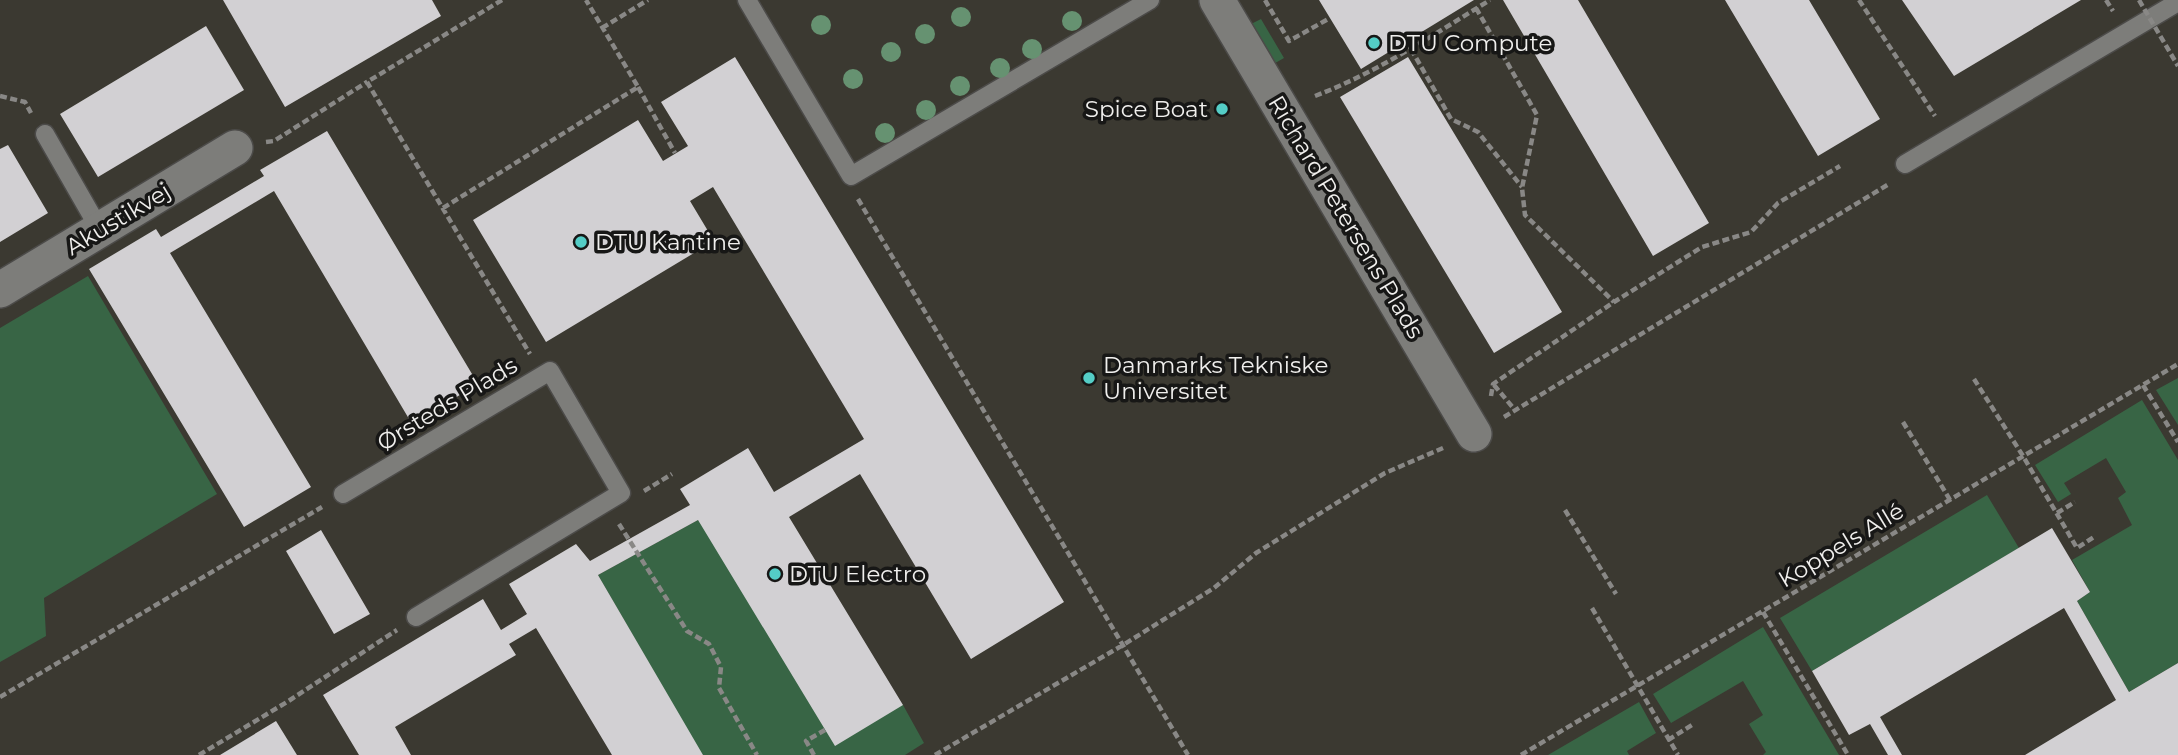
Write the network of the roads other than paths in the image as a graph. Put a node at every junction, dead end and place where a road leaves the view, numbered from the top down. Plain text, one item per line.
1 (747, 0) edge
2 (1150, 0) edge
3 (1217, 0) edge
4 (2178, 2) edge
5 (45, 134) road end
6 (235, 148) road end
7 (1905, 164) road end
8 (100, 230) junction
9 (0, 290) edge
10 (1470, 426) road end
11 (343, 494) road end
12 (416, 617) road end

1 - 2 lane
3 - 10 street, Richard Petersens Plads
4 - 7 lane
5 - 8 lane
6 - 8 street, Akustikvej
8 - 9 street, Akustikvej
11 - 12 lane, Ørsteds Plads

